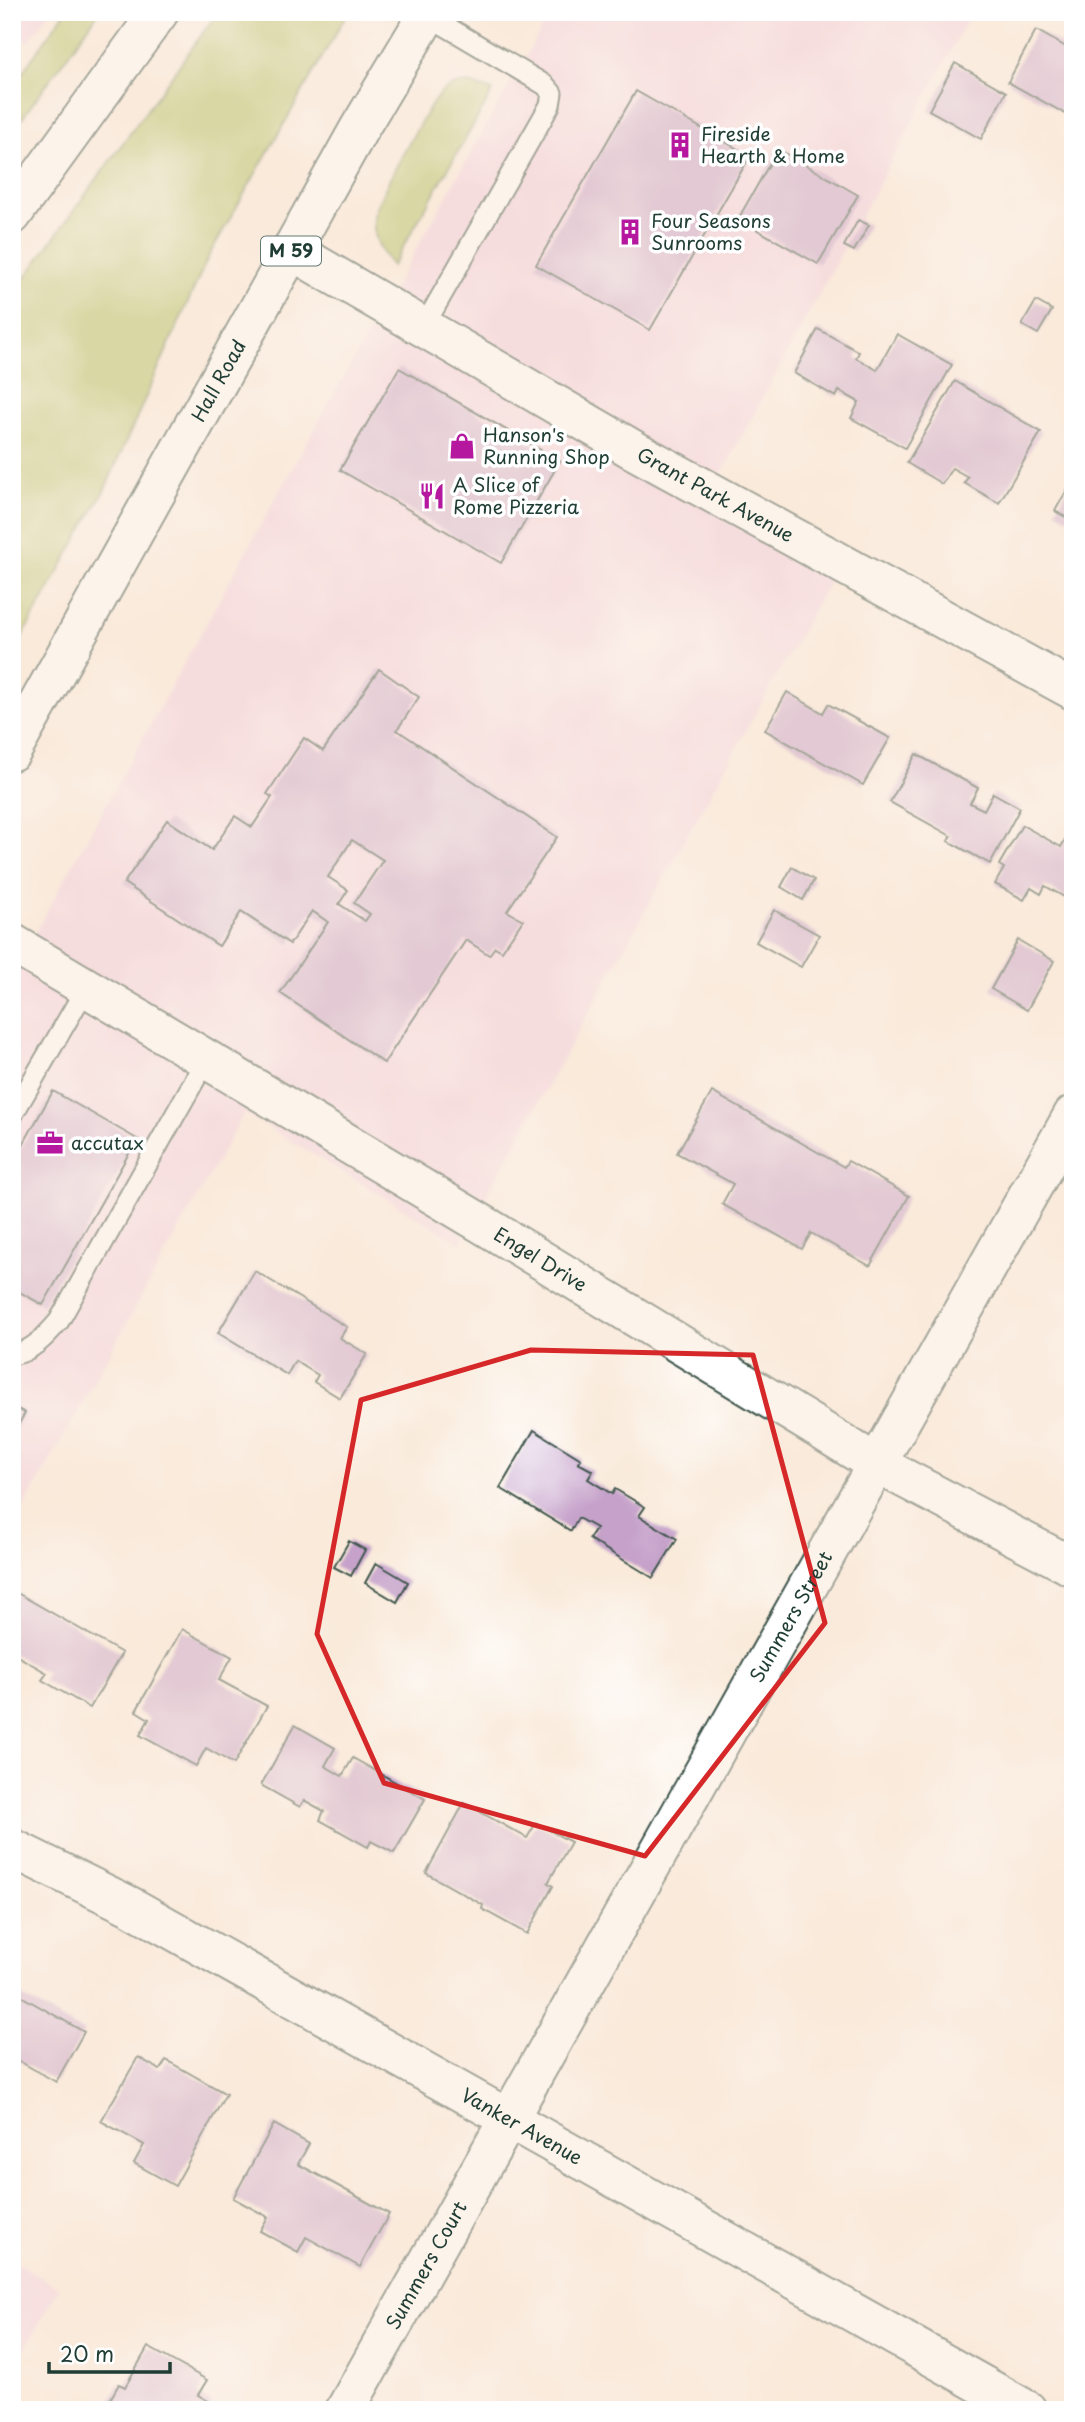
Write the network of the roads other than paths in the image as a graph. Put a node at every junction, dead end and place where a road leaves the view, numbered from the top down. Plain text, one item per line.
1 (159, 12) edge
2 (428, 14) edge
3 (12, 215) edge
4 (291, 250) junction
5 (423, 328) junction
6 (1073, 690) edge
7 (12, 751) edge
8 (12, 943) edge
9 (86, 988) junction
10 (206, 1060) junction
11 (1073, 1115) edge
12 (12, 1116) edge
13 (12, 1354) edge
14 (875, 1464) junction
15 (1073, 1567) edge
16 (12, 1848) edge
17 (507, 2119) junction
18 (345, 2410) edge
19 (1027, 2410) edge

1 - 3 main road
2 - 4 main road, Hall Road / M 59
2 - 5 lane
4 - 5 main road, Grant Park Avenue
4 - 7 main road, Hall Road / M 59
5 - 6 main road, Grant Park Avenue
8 - 9 main road, Engel Drive
9 - 10 main road, Engel Drive
9 - 12 lane
10 - 13 lane
10 - 14 main road, Engel Drive
11 - 14 main road, Summers Street
14 - 15 main road, Engel Drive
14 - 17 main road, Summers Street
16 - 17 main road, Vanker Avenue
17 - 18 main road, Summers Court
17 - 19 main road, Vanker Avenue

